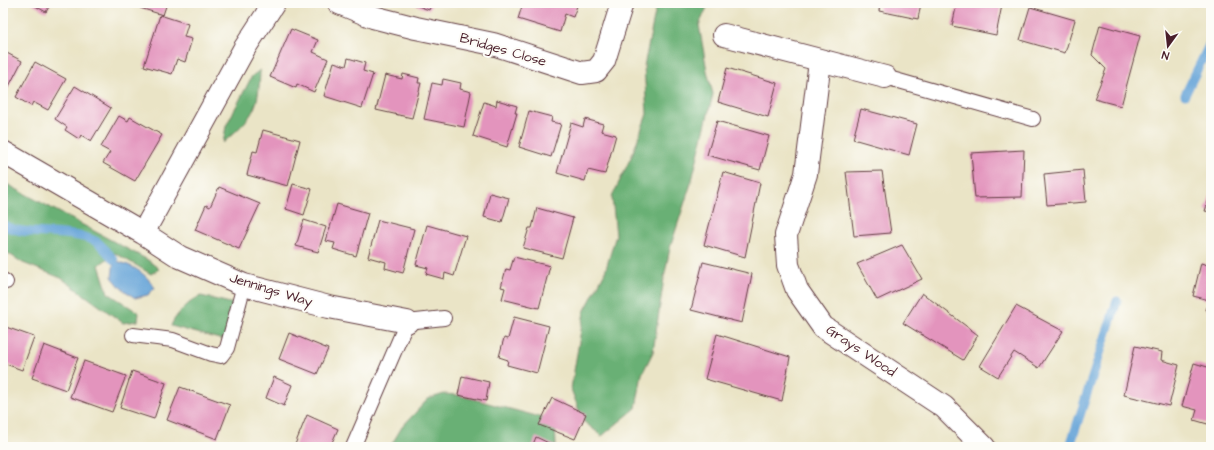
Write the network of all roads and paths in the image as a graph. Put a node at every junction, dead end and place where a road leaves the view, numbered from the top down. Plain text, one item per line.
1 (274, 3) edge
2 (339, 3) edge
3 (622, 3) edge
4 (724, 35) dead end
5 (820, 61) junction
6 (885, 77) joint
7 (1033, 119) dead end
8 (3, 152) edge
9 (143, 233) junction
10 (244, 285) junction
11 (444, 318) dead end
12 (407, 322) junction
13 (133, 335) dead end
14 (353, 447) edge
15 (984, 447) edge

1 - 9 street
2 - 3 street, Bridges Close
4 - 5 street
5 - 6 street
5 - 15 street, Grays Wood
6 - 7 lane
8 - 9 street, Jennings Way
9 - 10 street, Jennings Way
10 - 12 street, Jennings Way
10 - 13 lane
11 - 12 lane
12 - 14 lane

